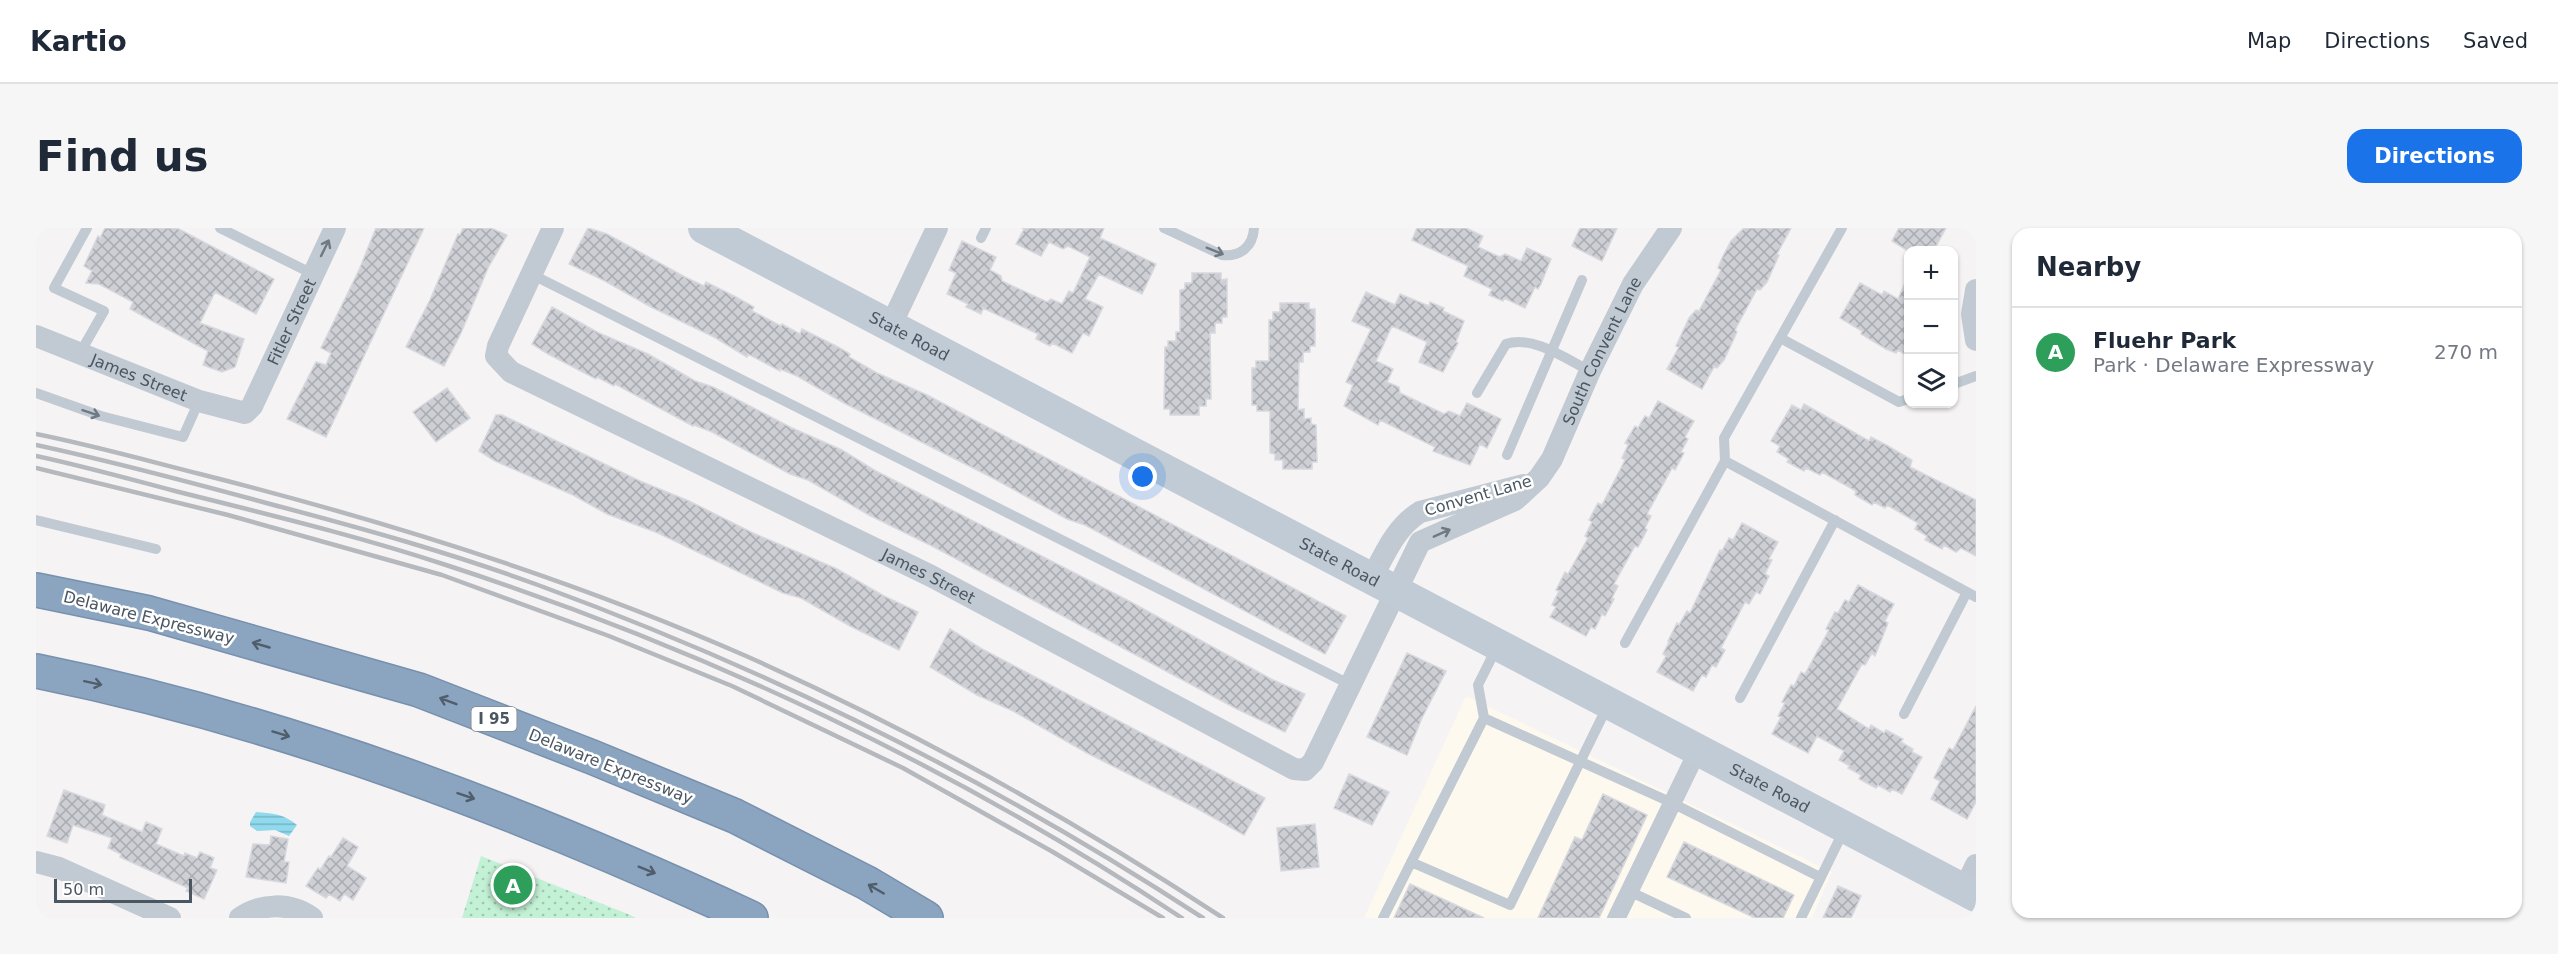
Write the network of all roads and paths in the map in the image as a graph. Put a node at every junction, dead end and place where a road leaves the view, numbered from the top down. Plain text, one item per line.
1 (87, 228) edge
2 (220, 228) edge
3 (335, 228) edge
4 (553, 228) edge
5 (704, 228) edge
6 (937, 228) edge
7 (1164, 228) edge
8 (1254, 228) edge
9 (1671, 228) edge
10 (1842, 228) edge
11 (313, 274) junction
12 (531, 274) junction
13 (1582, 280) dead end
14 (1976, 290) edge
15 (891, 325) junction
16 (36, 336) edge
17 (1780, 338) junction
18 (1976, 339) edge
19 (1550, 350) junction
20 (80, 353) junction
21 (1590, 372) junction
22 (1976, 376) edge
23 (1958, 382) edge
24 (36, 393) edge
25 (1477, 393) dead end
26 (1904, 400) edge
27 (199, 401) junction
28 (245, 413) joint
29 (1507, 454) dead end
30 (1725, 461) junction
31 (1539, 478) joint
32 (36, 520) edge
33 (1835, 520) junction
34 (156, 549) dead end
35 (1384, 584) junction
36 (36, 590) edge
37 (1971, 594) edge
38 (1626, 643) dead end
39 (1498, 645) junction
40 (36, 671) edge
41 (1351, 685) junction
42 (1740, 698) dead end
43 (1609, 702) junction
44 (1904, 714) dead end
45 (1484, 718) junction
46 (1698, 750) junction
47 (1579, 761) junction
48 (1672, 803) junction
49 (1845, 827) junction
50 (36, 862) edge
51 (1411, 862) junction
52 (1821, 877) junction
53 (1972, 884) edge
54 (1633, 893) junction
55 (171, 918) edge
56 (240, 918) edge
57 (312, 918) edge
58 (751, 918) edge
59 (926, 918) edge
60 (1383, 918) edge
61 (1612, 918) edge
62 (1622, 918) edge
63 (1686, 918) edge
64 (1801, 918) edge

1 - 20 lane
2 - 11 lane
11 -> 3 street, Fitler Street
4 - 12 street, James Street
5 - 15 main road, State Road
6 - 15 street
7 -> 8 lane
9 - 21 street, South Convent Lane
10 - 17 lane
11 - 28 street, Fitler Street
12 - 41 lane
12 - 41 street, James Street
13 - 19 lane
14 - 18 street
15 - 35 main road, State Road
16 - 20 street, James Street
17 - 26 lane
17 - 30 lane
19 - 21 lane
19 - 25 lane
19 - 29 lane
20 - 27 street, James Street
21 - 31 street, South Convent Lane
22 - 23 lane
24 -> 27 lane
27 - 28 street, James Street
30 - 33 lane
30 - 38 lane
31 - 35 street, Convent Lane
32 - 34 lane
33 - 37 lane
33 - 42 lane
35 - 39 main road, State Road
35 - 41 street, James Street
59 -> 36 highway, Delaware Expressway / I 95
37 - 44 lane
39 - 43 main road, State Road
39 - 45 lane
40 -> 58 highway
43 - 46 main road, State Road
43 - 47 lane
45 - 47 lane
45 - 51 lane
46 - 48 lane
46 - 49 main road, State Road
47 - 48 lane
47 - 51 lane
48 - 52 lane
48 - 54 lane
48 - 61 lane
49 - 52 lane
49 - 53 main road, State Road
50 - 55 street
51 - 60 lane
52 - 64 lane
54 - 62 lane
54 - 63 lane
56 - 57 street

